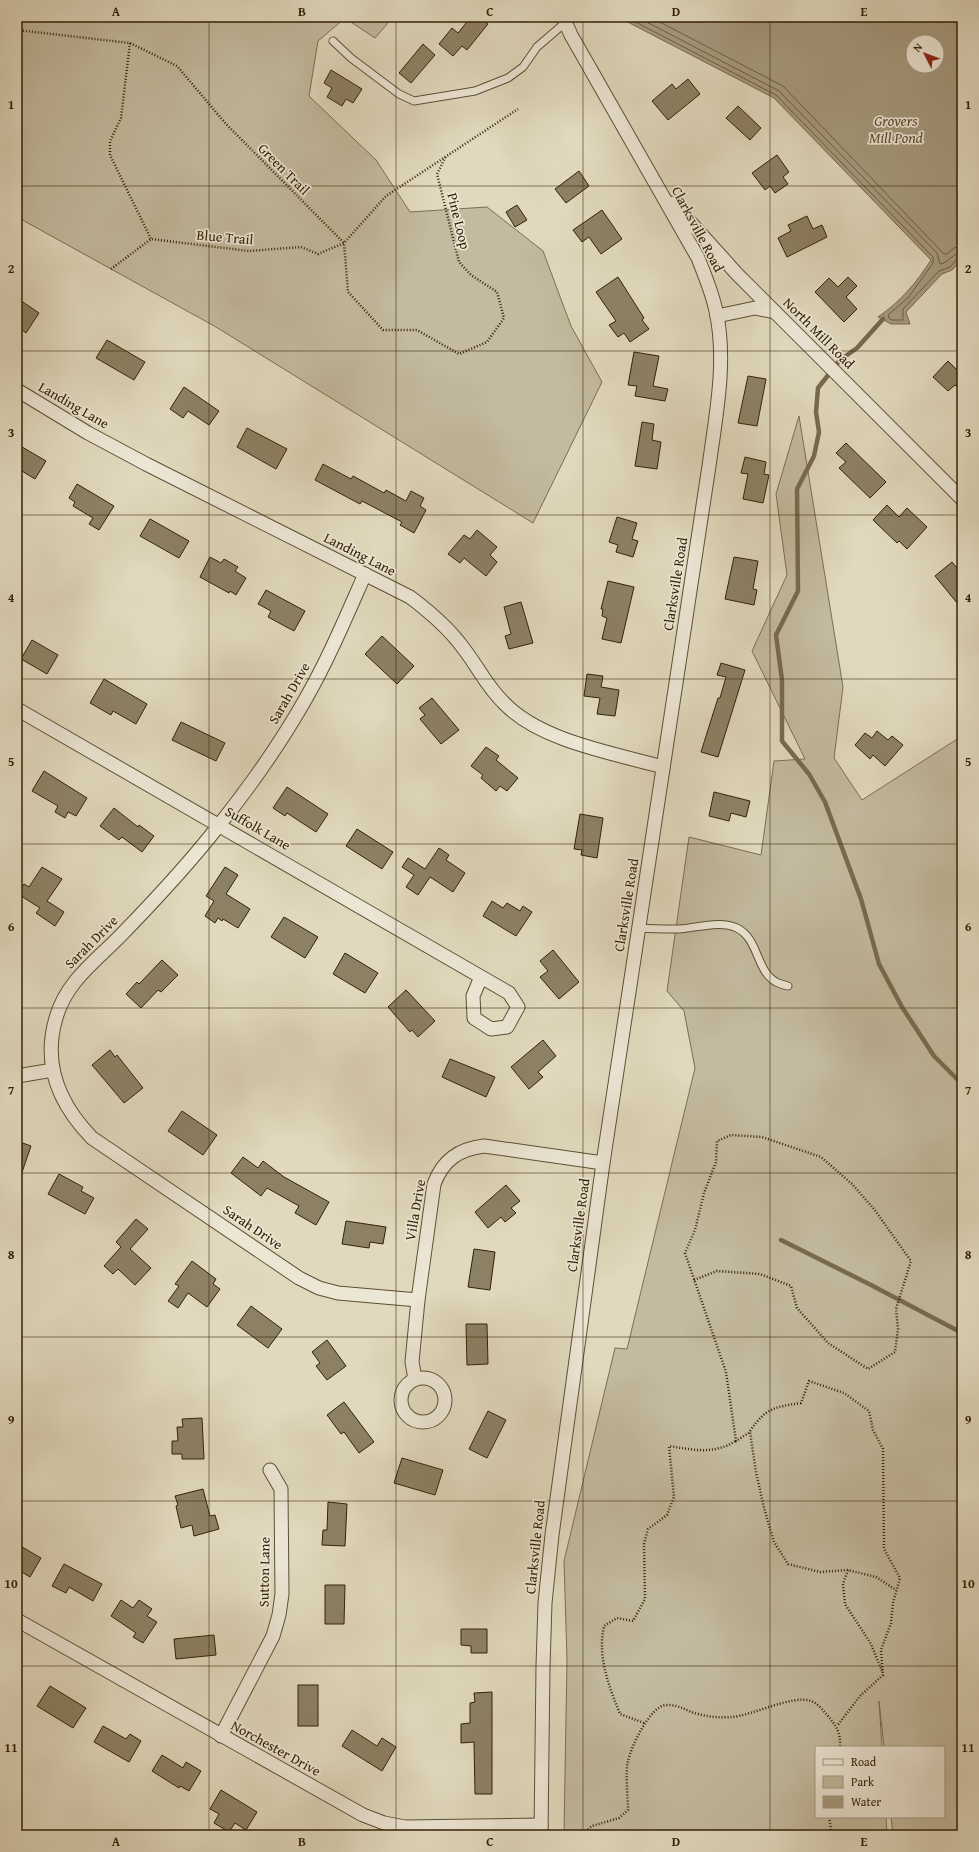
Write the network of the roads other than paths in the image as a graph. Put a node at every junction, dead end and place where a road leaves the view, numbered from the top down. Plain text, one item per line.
1 (564, 20) edge
2 (333, 40) dead end
3 (657, 186) junction
4 (775, 312) junction
5 (717, 316) junction
6 (17, 390) edge
7 (962, 500) edge
8 (365, 574) junction
9 (17, 709) edge
10 (663, 767) junction
11 (220, 824) junction
12 (638, 928) junction
13 (481, 977) junction
14 (788, 986) dead end
15 (53, 1070) junction
16 (17, 1076) edge
17 (603, 1162) junction
18 (418, 1300) junction
19 (415, 1379) dead end
20 (270, 1470) dead end
21 (17, 1620) edge
22 (221, 1736) junction
23 (541, 1830) edge

1 - 2 lane
1 - 3 street, Clarksville Road
3 - 4 street, North Mill Road
3 - 5 street, Clarksville Road
4 - 5 street
4 - 7 street, North Mill Road
5 - 10 street, Clarksville Road
6 - 8 street, Landing Lane
8 - 10 street, Landing Lane
8 - 11 street, Sarah Drive
9 - 11 street, Suffolk Lane
10 - 12 street, Clarksville Road
11 - 13 street, Suffolk Lane
11 - 15 street, Sarah Drive
12 - 14 lane
12 - 17 street, Clarksville Road
13 - 13 street, Suffolk Lane
15 - 16 street
15 - 18 street, Sarah Drive
17 - 18 street, Villa Drive
17 - 23 street, Clarksville Road
18 - 19 street, Villa Drive
20 - 22 street, Sutton Lane
21 - 22 street, Norchester Drive
22 - 23 street, Norchester Drive

